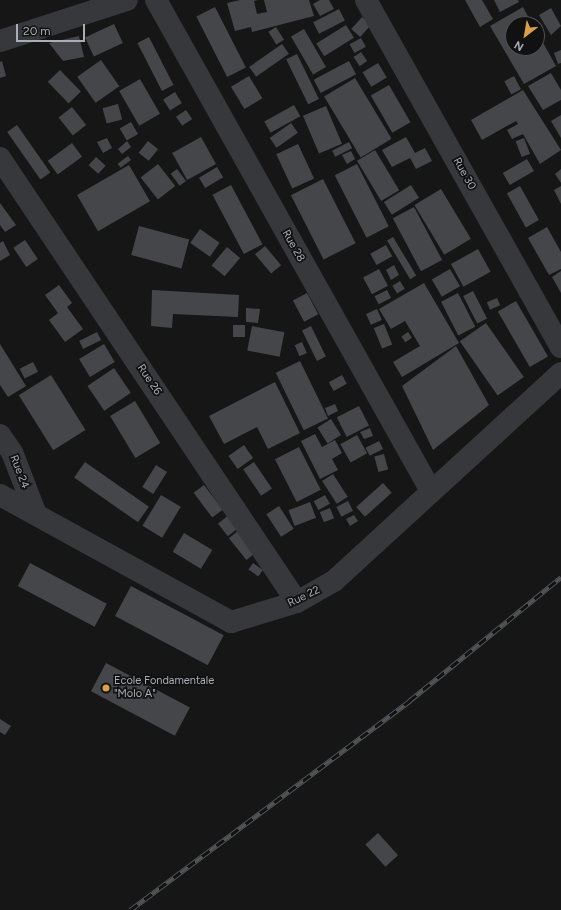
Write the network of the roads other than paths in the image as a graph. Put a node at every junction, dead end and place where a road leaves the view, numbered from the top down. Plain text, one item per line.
1 (127, 0) edge
2 (156, 0) edge
3 (366, 0) edge
4 (0, 41) edge
5 (0, 158) edge
6 (561, 347) edge
7 (561, 373) edge
8 (0, 435) edge
9 (431, 491) junction
10 (0, 495) edge
11 (35, 512) junction
12 (297, 602) junction

1 - 4 street
2 - 9 street, Rue 28
3 - 6 street, Rue 30
5 - 12 street, Rue 26
7 - 9 street, Rue 22
8 - 11 street, Rue 24
9 - 12 street, Rue 22
10 - 11 street, Rue 22
11 - 12 street, Rue 22

